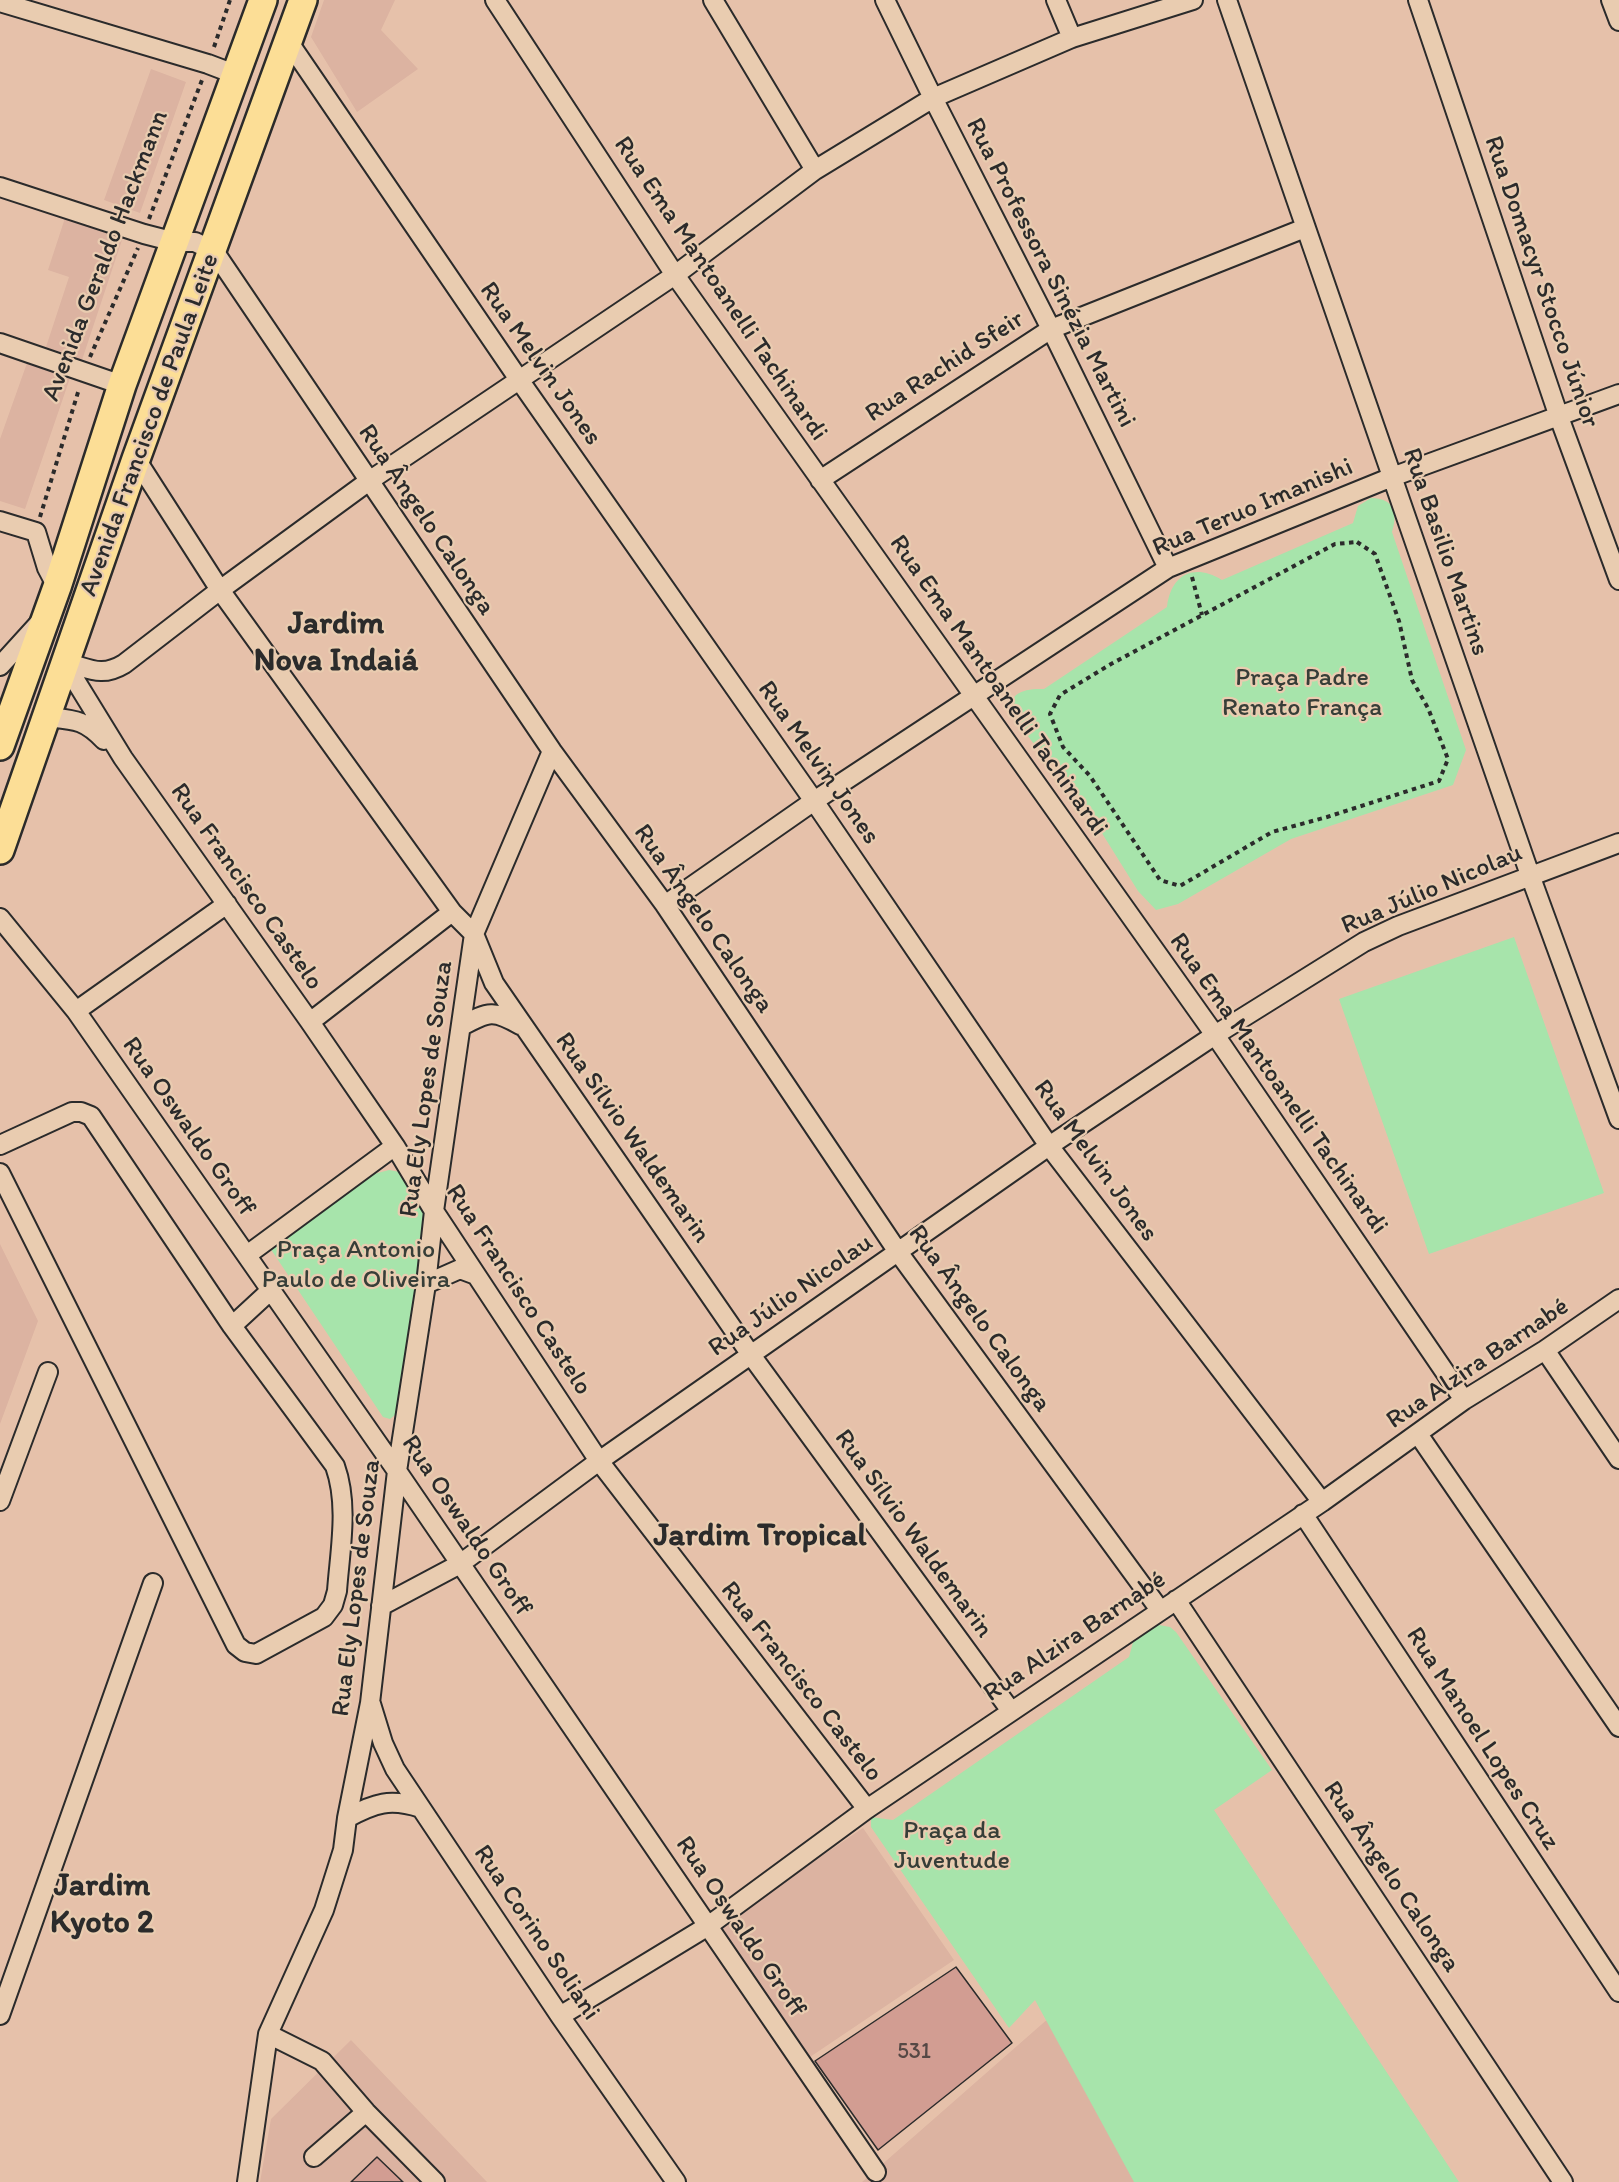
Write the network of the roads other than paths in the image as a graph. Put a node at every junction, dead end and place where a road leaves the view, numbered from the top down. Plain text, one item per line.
1 (263, 0) edge
2 (303, 0) edge
3 (495, 0) edge
4 (713, 0) edge
5 (885, 0) edge
6 (1056, 0) edge
7 (1193, 0) edge
8 (1227, 0) edge
9 (1418, 0) edge
10 (1611, 0) edge
11 (0, 2) edge
12 (1619, 21) edge
13 (1072, 38) junction
14 (288, 41) junction
15 (237, 75) junction
16 (933, 98) junction
17 (815, 170) junction
18 (0, 187) edge
19 (1305, 228) junction
20 (176, 242) junction
21 (214, 251) junction
22 (675, 275) junction
23 (1052, 329) junction
24 (0, 343) edge
25 (520, 381) junction
26 (122, 385) junction
27 (1619, 394) edge
28 (1559, 417) junction
29 (136, 459) junction
30 (1392, 477) junction
31 (819, 480) junction
32 (369, 481) junction
33 (0, 522) edge
34 (1168, 568) junction
35 (1619, 580) edge
36 (57, 587) junction
37 (220, 590) junction
38 (44, 618) junction
39 (64, 662) junction
40 (0, 666) edge
41 (974, 695) junction
42 (46, 717) junction
43 (0, 746) edge
44 (552, 751) junction
45 (123, 758) junction
46 (814, 801) junction
47 (1619, 843) edge
48 (0, 850) edge
49 (1530, 875) junction
50 (227, 904) junction
51 (665, 905) junction
52 (452, 912) junction
53 (0, 918) edge
54 (474, 934) junction
55 (76, 1011) junction
56 (310, 1022) junction
57 (462, 1026) junction
58 (524, 1027) junction
59 (1215, 1035) junction
60 (1619, 1119) edge
61 (0, 1145) edge
62 (395, 1146) junction
63 (1049, 1146) junction
64 (0, 1173) edge
65 (434, 1211) junction
66 (898, 1252) junction
67 (247, 1255) junction
68 (476, 1275) junction
69 (426, 1284) junction
70 (271, 1290) junction
71 (1619, 1299) edge
72 (232, 1326) junction
73 (1545, 1350) junction
74 (751, 1355) junction
75 (48, 1372) dead end
76 (1464, 1400) junction
77 (1418, 1434) junction
78 (1619, 1459) edge
79 (599, 1461) junction
80 (397, 1471) junction
81 (0, 1501) edge
82 (1322, 1502) junction
83 (1303, 1514) junction
84 (460, 1564) junction
85 (153, 1583) dead end
86 (1168, 1605) junction
87 (381, 1606) junction
88 (370, 1703) junction
89 (1011, 1711) junction
90 (1619, 1727) edge
91 (421, 1808) junction
92 (867, 1809) junction
93 (347, 1818) junction
94 (708, 1926) junction
95 (1619, 1992) edge
96 (0, 2015) edge
97 (560, 2016) junction
98 (268, 2034) junction
99 (366, 2112) junction
100 (314, 2157) dead end
101 (876, 2172) dead end
102 (247, 2182) edge
103 (435, 2182) edge
104 (676, 2182) edge
105 (1563, 2182) edge

1 - 15 main road, Avenida Francisco de Paula Leite
2 - 14 main road, Avenida Francisco de Paula Leite
3 - 22 street, Rua Ema Mantoanelli Tachinardi
4 - 17 street
5 - 16 street, Rua Professora Sinézia Martini
6 - 13 street
7 - 13 street
8 - 19 street, Rua Basilio Martins
9 - 28 street, Rua Domacyr Stocco Júnior
10 - 12 street
11 - 15 street
13 - 16 street
14 - 21 main road, Avenida Francisco de Paula Leite
14 - 25 street, Rua Melvin Jones
15 - 20 main road, Avenida Francisco de Paula Leite
16 - 17 street
16 - 23 street, Rua Professora Sinézia Martini
17 - 22 street
18 - 20 street
19 - 23 street, Rua Rachid Sfeir
19 - 30 street, Rua Basilio Martins
20 - 21 street
20 - 26 main road, Avenida Francisco de Paula Leite
21 - 29 main road, Avenida Francisco de Paula Leite
21 - 32 street, Rua Ângelo Calonga
22 - 25 street
22 - 31 street, Rua Ema Mantoanelli Tachinardi
23 - 31 street, Rua Rachid Sfeir
23 - 34 street, Rua Professora Sinézia Martini
24 - 26 street
25 - 32 street
25 - 46 street, Rua Melvin Jones
26 - 36 main road, Avenida Francisco de Paula Leite
27 - 28 street, Rua Teruo Imanishi
28 - 30 street, Rua Teruo Imanishi
28 - 35 street, Rua Domacyr Stocco Júnior
29 - 37 street, Rua Sílvio Waldemarin
29 - 39 main road, Avenida Francisco de Paula Leite
30 - 34 street, Rua Teruo Imanishi
30 - 49 street, Rua Basilio Martins
31 - 41 street, Rua Ema Mantoanelli Tachinardi
32 - 37 street
32 - 44 street, Rua Ângelo Calonga
33 - 36 street
34 - 41 street, Rua Teruo Imanishi
36 - 38 main road, Avenida Francisco de Paula Leite
37 - 39 street
37 - 52 street, Rua Sílvio Waldemarin
38 - 40 street
38 - 43 main road, Avenida Francisco de Paula Leite
39 - 42 main road, Avenida Francisco de Paula Leite
39 - 45 street, Rua Francisco Castelo
41 - 46 street, Rua Teruo Imanishi
41 - 59 street, Rua Ema Mantoanelli Tachinardi
42 - 45 street, Rua Francisco Castelo
42 - 48 main road, Avenida Francisco de Paula Leite
44 - 51 street, Rua Ângelo Calonga
44 - 54 street, Rua Ely Lopes de Souza
45 - 50 street, Rua Francisco Castelo
46 - 51 street, Rua Teruo Imanishi
46 - 63 street, Rua Melvin Jones
47 - 49 street, Rua Júlio Nicolau
49 - 59 street, Rua Júlio Nicolau
49 - 60 street, Rua Basilio Martins
50 - 55 street
50 - 56 street, Rua Francisco Castelo
51 - 66 street, Rua Ângelo Calonga
52 - 54 street, Rua Sílvio Waldemarin
52 - 56 street
53 - 55 street, Rua Oswaldo Groff
54 - 57 street, Rua Ely Lopes de Souza
54 - 58 street, Rua Sílvio Waldemarin
55 - 67 street, Rua Oswaldo Groff
56 - 62 street, Rua Francisco Castelo
57 - 58 street
57 - 65 street, Rua Ely Lopes de Souza
58 - 74 street, Rua Sílvio Waldemarin
59 - 63 street, Rua Júlio Nicolau
59 - 76 street, Rua Ema Mantoanelli Tachinardi
61 - 72 street
62 - 65 street, Rua Francisco Castelo
62 - 67 street
63 - 66 street, Rua Júlio Nicolau
63 - 82 street, Rua Melvin Jones
64 - 72 street
65 - 68 street, Rua Francisco Castelo
65 - 69 street, Rua Ely Lopes de Souza
66 - 74 street, Rua Júlio Nicolau
66 - 86 street, Rua Ângelo Calonga
67 - 70 street, Rua Oswaldo Groff
68 - 69 street
68 - 79 street, Rua Francisco Castelo
69 - 80 street, Rua Ely Lopes de Souza
70 - 72 street
70 - 80 street, Rua Oswaldo Groff
71 - 73 street, Rua Alzira Barnabé
73 - 76 street, Rua Alzira Barnabé
73 - 78 street
74 - 79 street, Rua Júlio Nicolau
74 - 89 street, Rua Sílvio Waldemarin
75 - 81 street
76 - 77 street, Rua Alzira Barnabé
77 - 82 street, Rua Alzira Barnabé
77 - 90 street
79 - 84 street, Rua Júlio Nicolau
79 - 92 street, Rua Francisco Castelo
80 - 84 street, Rua Oswaldo Groff
80 - 87 street, Rua Ely Lopes de Souza
82 - 83 street, Rua Alzira Barnabé
83 - 86 street, Rua Alzira Barnabé
83 - 95 street, Rua Manoel Lopes Cruz
84 - 87 street, Rua Júlio Nicolau
84 - 94 street, Rua Oswaldo Groff
85 - 96 street
86 - 89 street, Rua Alzira Barnabé
86 - 105 street, Rua Ângelo Calonga
87 - 88 street, Rua Ely Lopes de Souza
88 - 91 street, Rua Corino Soliani
88 - 93 street, Rua Ely Lopes de Souza
89 - 92 street, Rua Alzira Barnabé
91 - 93 street
91 - 97 street, Rua Corino Soliani
92 - 94 street, Rua Alzira Barnabé
93 - 98 street, Rua Ely Lopes de Souza
94 - 97 street, Rua Alzira Barnabé
94 - 101 street, Rua Oswaldo Groff
97 - 104 street, Rua Corino Soliani
98 - 99 street
98 - 102 street, Rua Ely Lopes de Souza
99 - 100 street
99 - 103 street

